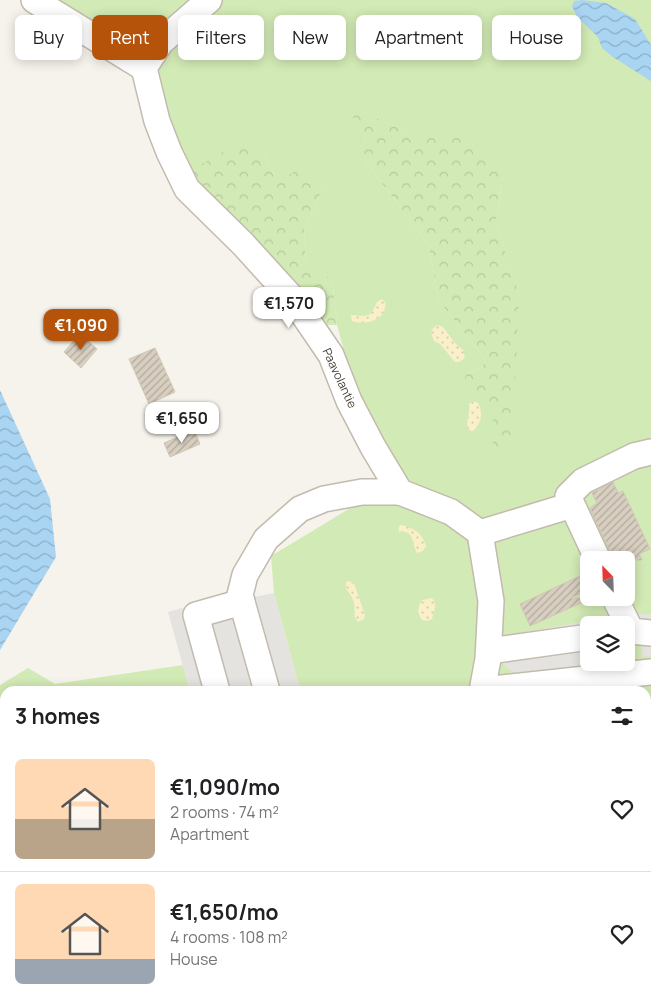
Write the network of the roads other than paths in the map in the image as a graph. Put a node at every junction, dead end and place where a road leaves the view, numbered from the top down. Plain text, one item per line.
1 (34, 0) edge
2 (209, 0) edge
3 (144, 68) junction
4 (651, 452) edge
5 (400, 492) junction
6 (572, 505) junction
7 (480, 533) junction
8 (594, 551) edge
9 (242, 602) junction
10 (620, 606) edge
11 (636, 632) edge
12 (580, 638) edge
13 (489, 651) junction
14 (605, 671) edge
15 (635, 671) edge
16 (651, 672) edge
17 (215, 686) edge
18 (266, 686) edge
19 (484, 686) edge
20 (509, 686) edge

1 - 3 street
2 - 3 street
3 - 5 street, Paavolantie
4 - 6 street
5 - 7 street
5 - 9 street
6 - 7 street
6 - 8 street
7 - 13 street
9 - 17 street
9 - 18 street
10 - 11 street
12 - 13 street
13 - 19 street
14 - 20 street
15 - 16 street

